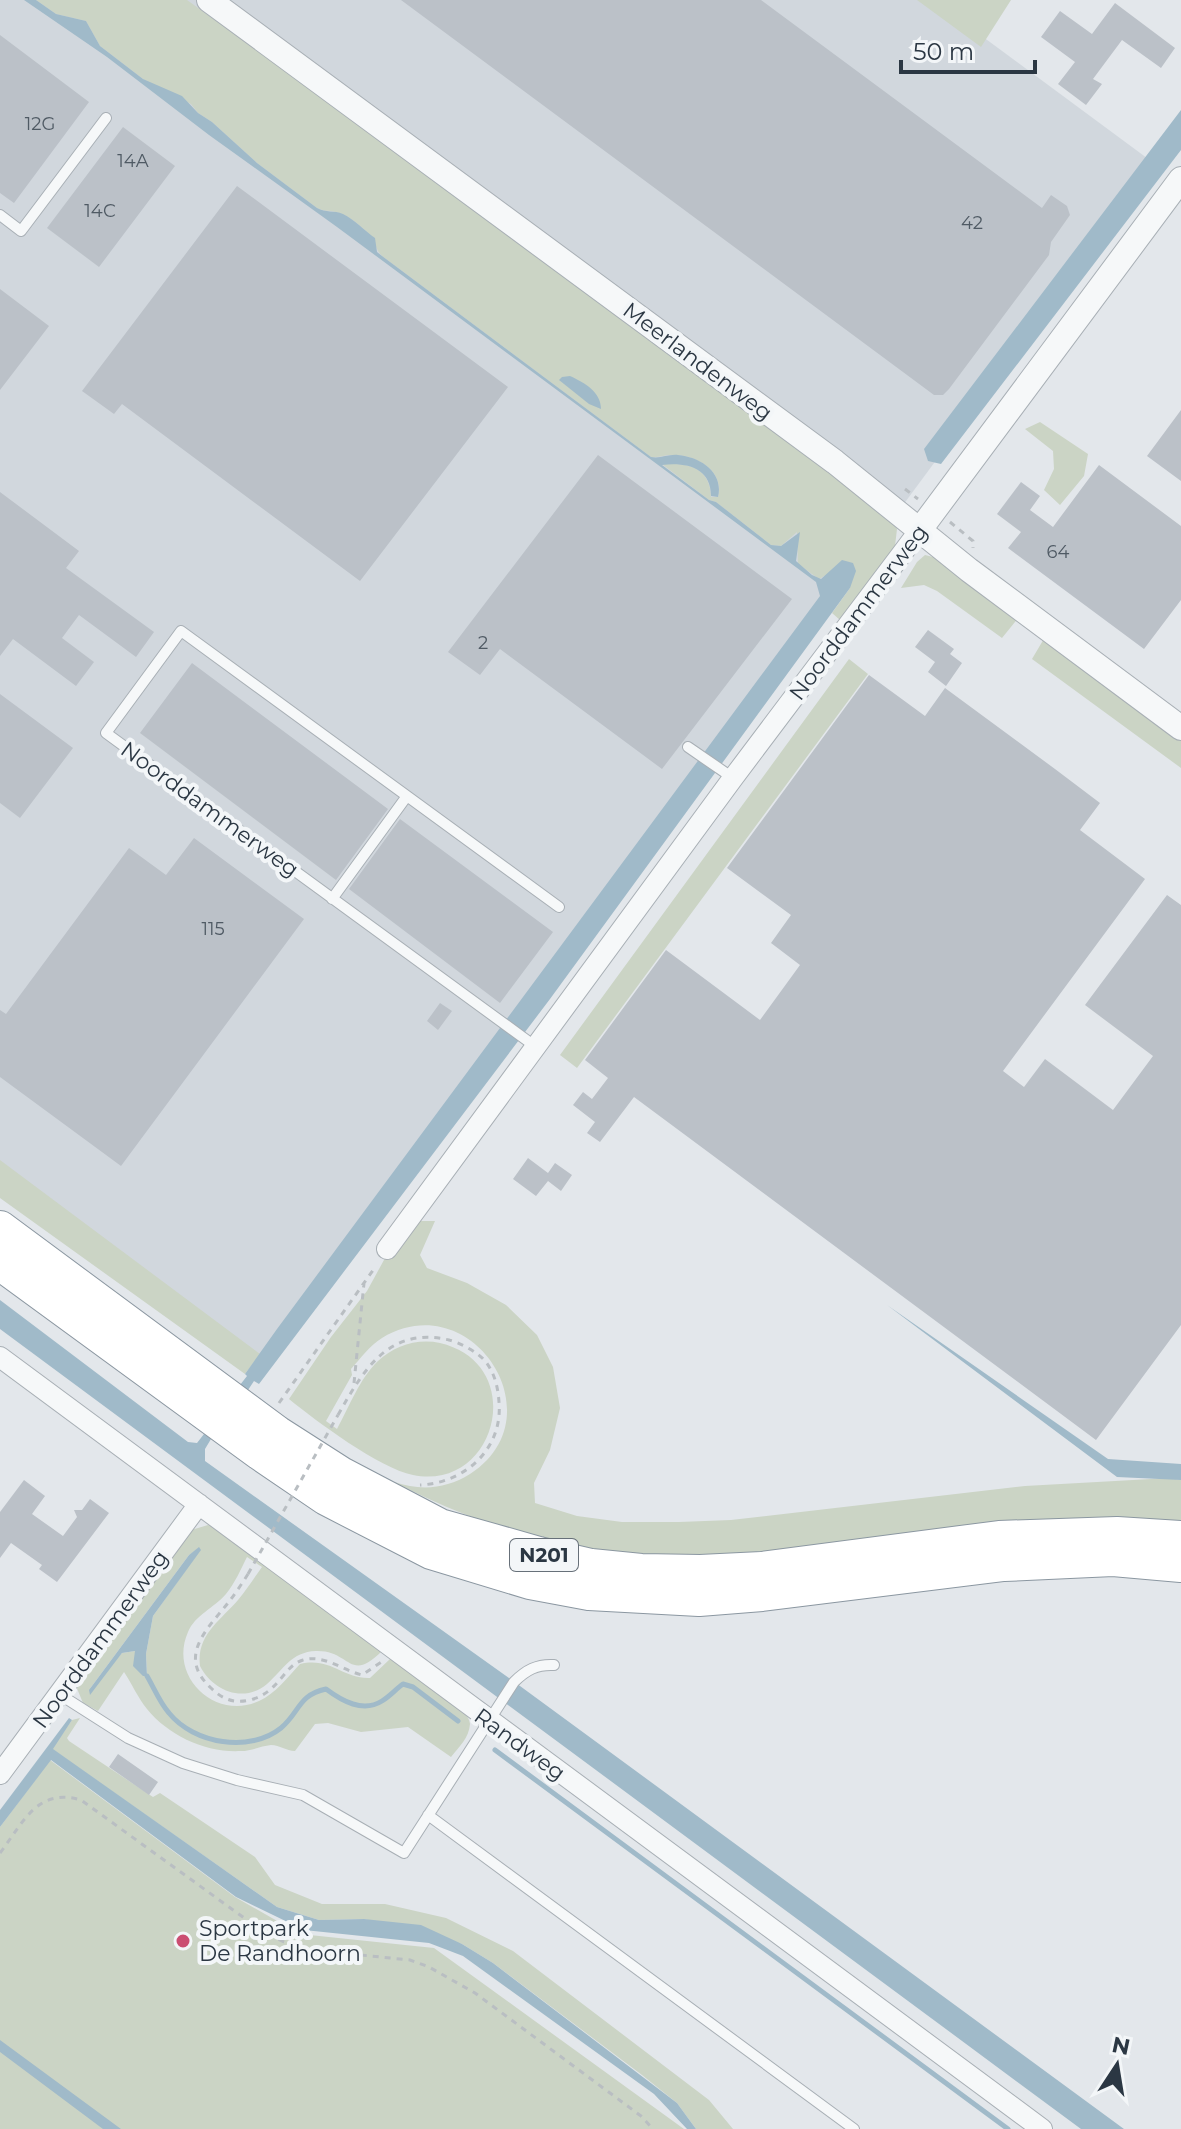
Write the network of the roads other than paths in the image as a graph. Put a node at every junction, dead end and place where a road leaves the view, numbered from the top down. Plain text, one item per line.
1 (209, 0) edge
2 (106, 118) dead end
3 (1181, 179) edge
4 (0, 215) edge
5 (919, 531) junction
6 (1181, 728) edge
7 (690, 749) dead end
8 (730, 776) junction
9 (407, 796) junction
10 (332, 899) junction
11 (559, 907) dead end
12 (533, 1045) junction
13 (0, 1228) edge
14 (387, 1249) road end
15 (0, 1263) edge
16 (0, 1357) edge
17 (199, 1504) junction
18 (1181, 1538) edge
19 (1181, 1565) edge
20 (554, 1665) dead end
21 (59, 1694) junction
22 (488, 1720) junction
23 (0, 1774) edge
24 (428, 1815) junction
25 (854, 2129) edge
26 (1042, 2129) edge

1 - 5 street, Meerlandenweg
2 - 4 lane
3 - 5 street, Noorddammerweg
5 - 6 street, Meerlandenweg
5 - 8 street, Noorddammerweg
7 - 8 lane
8 - 12 street, Noorddammerweg
9 - 10 lane
9 - 10 lane, Noorddammerweg
9 - 11 lane, Noorddammerweg
10 - 12 lane, Noorddammerweg
12 - 14 street, Noorddammerweg
13 - 18 highway, N201
15 - 19 highway, N201
16 - 17 street, Randweg
17 - 21 street, Noorddammerweg
17 - 22 street, Randweg
20 - 22 lane
21 - 23 street, Noorddammerweg
21 - 24 lane
22 - 24 lane
22 - 26 street, Randweg
24 - 25 lane

